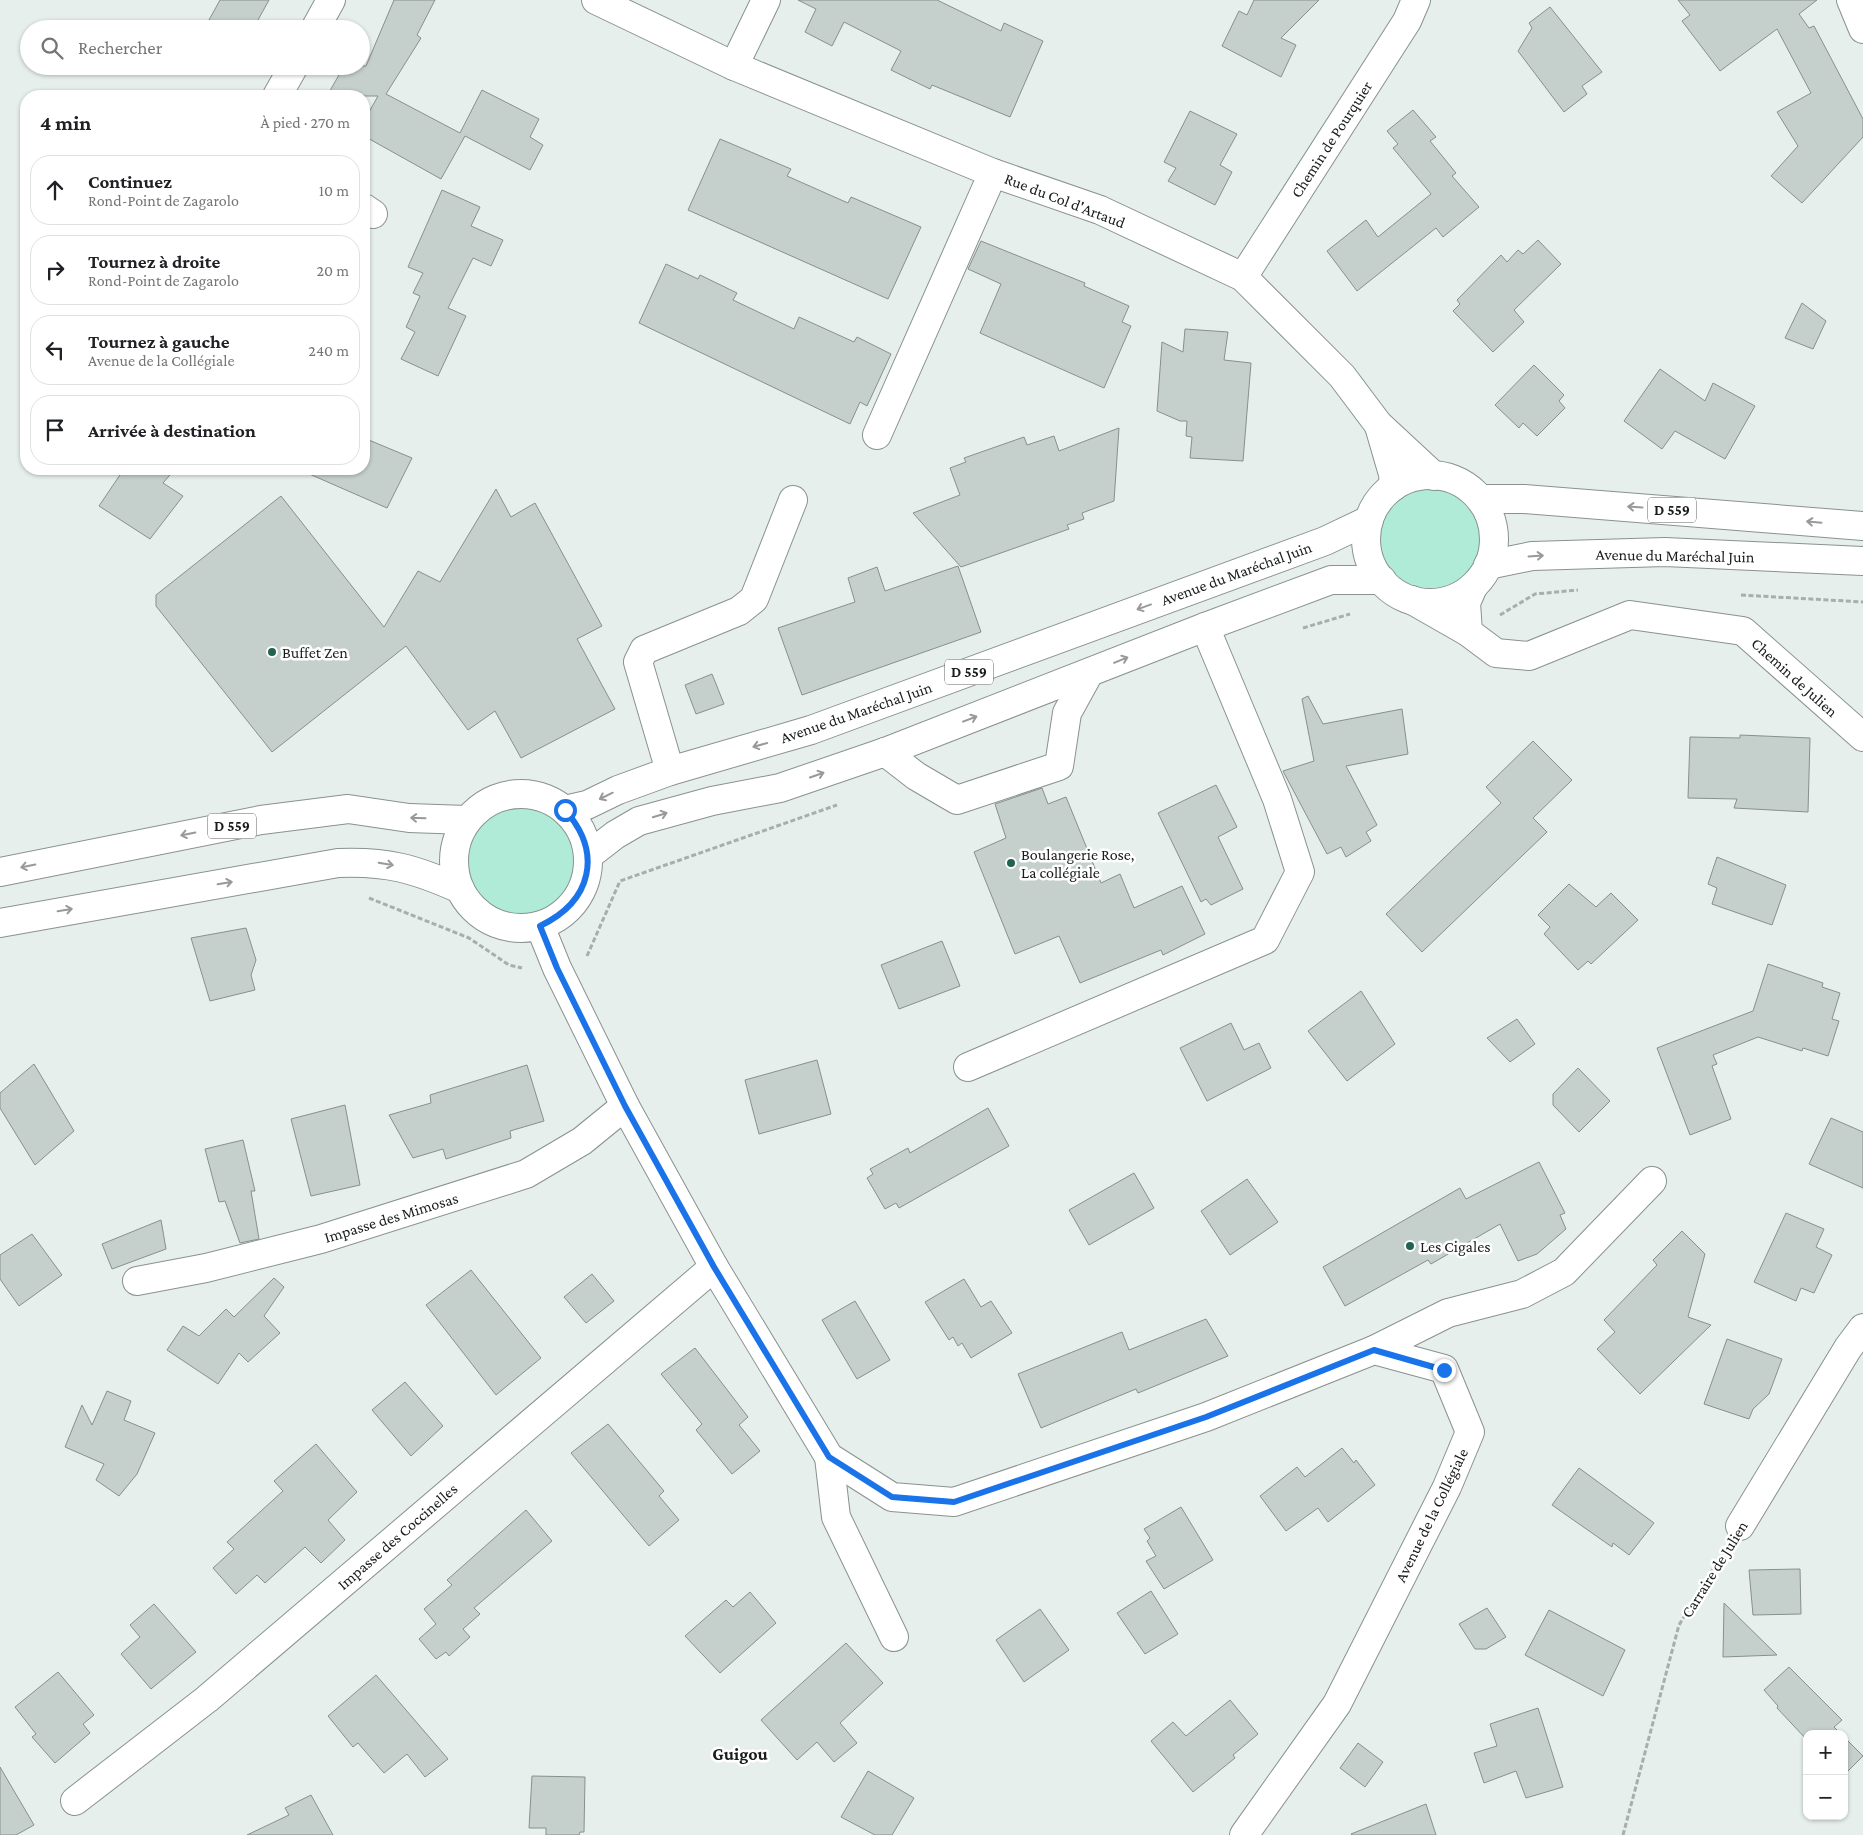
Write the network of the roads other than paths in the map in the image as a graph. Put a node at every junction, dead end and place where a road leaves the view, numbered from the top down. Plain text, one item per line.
1 (331, 0) edge
2 (596, 0) edge
3 (766, 0) edge
4 (1416, 0) edge
5 (1850, 0) edge
6 (320, 20) edge
7 (1863, 29) edge
8 (734, 66) junction
9 (289, 75) edge
10 (280, 90) edge
11 (993, 173) junction
12 (1243, 277) junction
13 (1378, 424) junction
14 (877, 435) dead end
15 (1434, 476) junction
16 (1394, 486) junction
17 (1480, 498) junction
18 (793, 500) dead end
19 (1369, 520) junction
20 (1863, 526) edge
21 (1863, 561) edge
22 (1480, 576) junction
23 (1382, 580) junction
24 (1412, 600) junction
25 (1205, 627) junction
26 (1468, 632) junction
27 (1089, 673) junction
28 (1863, 737) edge
29 (885, 752) junction
30 (670, 771) junction
31 (565, 810) junction
32 (466, 820) junction
33 (588, 856) junction
34 (0, 872) edge
35 (460, 889) junction
36 (0, 923) edge
37 (540, 926) junction
38 (968, 1068) dead end
39 (625, 1106) junction
40 (1652, 1181) dead end
41 (714, 1267) junction
42 (137, 1281) dead end
43 (1863, 1328) edge
44 (1374, 1350) junction
45 (829, 1457) junction
46 (1740, 1526) road end
47 (894, 1637) dead end
48 (75, 1801) dead end
49 (1244, 1835) edge

1 - 6 street
2 - 8 street, Rue du Col d'Artaud
3 - 8 street
4 - 12 street, Chemin de Pourquier
5 - 7 street
8 - 11 street, Rue du Col d'Artaud
9 - 10 street
11 - 12 street, Rue du Col d'Artaud
11 - 14 street
12 - 13 street, Rue du Col d'Artaud
13 - 15 street, Rue du Col d'Artaud
13 - 16 street, Rue du Col d'Artaud
15 - 16 street
15 - 17 street
16 - 19 street
20 -> 17 street, D 559
17 - 22 street
18 - 30 street
19 - 23 street
19 -> 30 street, Avenue du Maréchal Juin / D 559
22 -> 21 street, Avenue du Maréchal Juin
22 - 24 street
22 - 26 street
23 - 24 street
23 - 25 street, D 559
24 - 26 street, Chemin de Julien
27 -> 25 street, D 559
25 - 38 street
26 - 28 street, Chemin de Julien
29 -> 27 street, D 559
27 - 29 street
33 -> 29 street, D 559
30 -> 31 street, Avenue du Maréchal Juin / D 559
31 - 32 street
31 - 33 street
32 -> 34 street, D 559
32 - 35 street
33 - 37 street
36 -> 35 street
35 - 37 street
37 - 39 street
39 - 41 street
39 - 42 street, Impasse des Mimosas
40 - 44 street
41 - 45 street
41 - 48 street, Impasse des Coccinelles
43 - 46 street, Carraire de Julien
44 - 45 street
44 - 49 street, Avenue de la Collégiale
45 - 47 street

